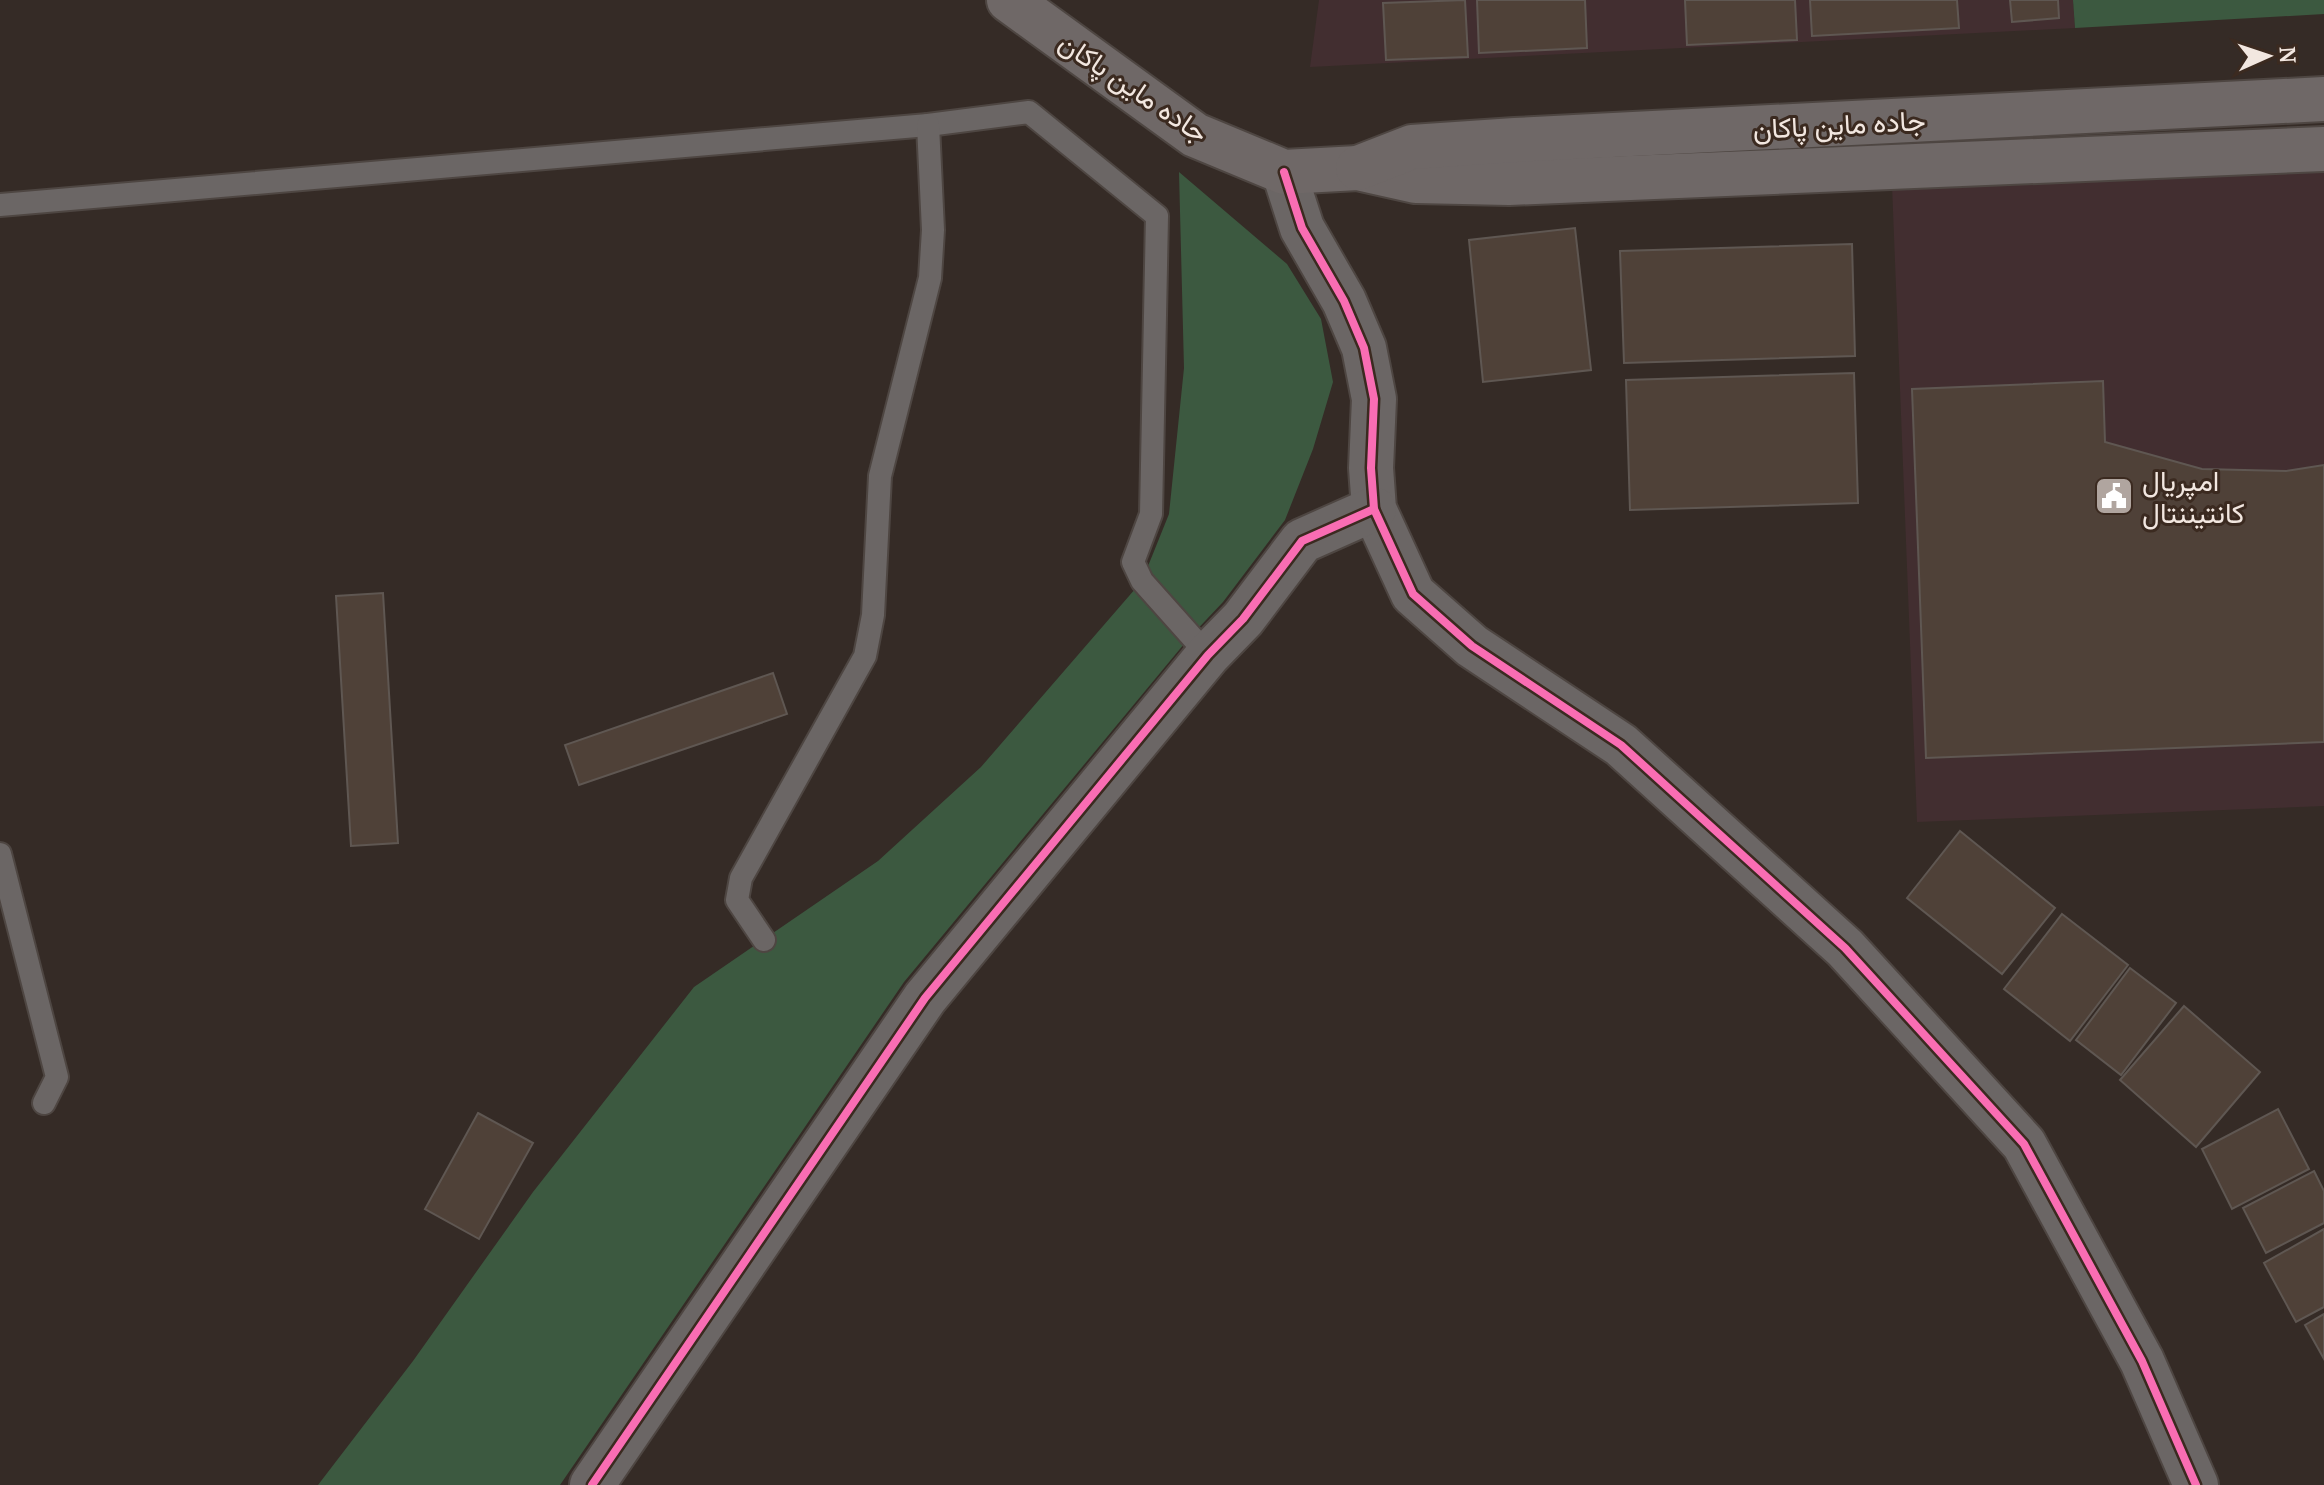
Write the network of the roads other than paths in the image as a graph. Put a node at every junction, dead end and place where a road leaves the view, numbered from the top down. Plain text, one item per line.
1 (1009, 0) edge
2 (2324, 99) edge
3 (928, 125) junction
4 (2324, 149) edge
5 (1358, 168) junction
6 (1284, 172) junction
7 (0, 205) edge
8 (1374, 509) junction
9 (1208, 655) junction
10 (0, 854) edge
11 (764, 940) dead end
12 (44, 1103) dead end
13 (592, 1485) edge
14 (2196, 1485) edge

1 - 6 main road, جاده ماین پاکان
2 - 5 main road, جاده ماین پاکان
3 - 7 lane
3 - 9 lane
3 - 11 lane
4 - 5 main road, جاده ماین پاکان
5 - 6 main road, جاده ماین پاکان
6 - 8 street
8 - 9 street
8 - 14 street
9 - 13 street
10 - 12 lane

